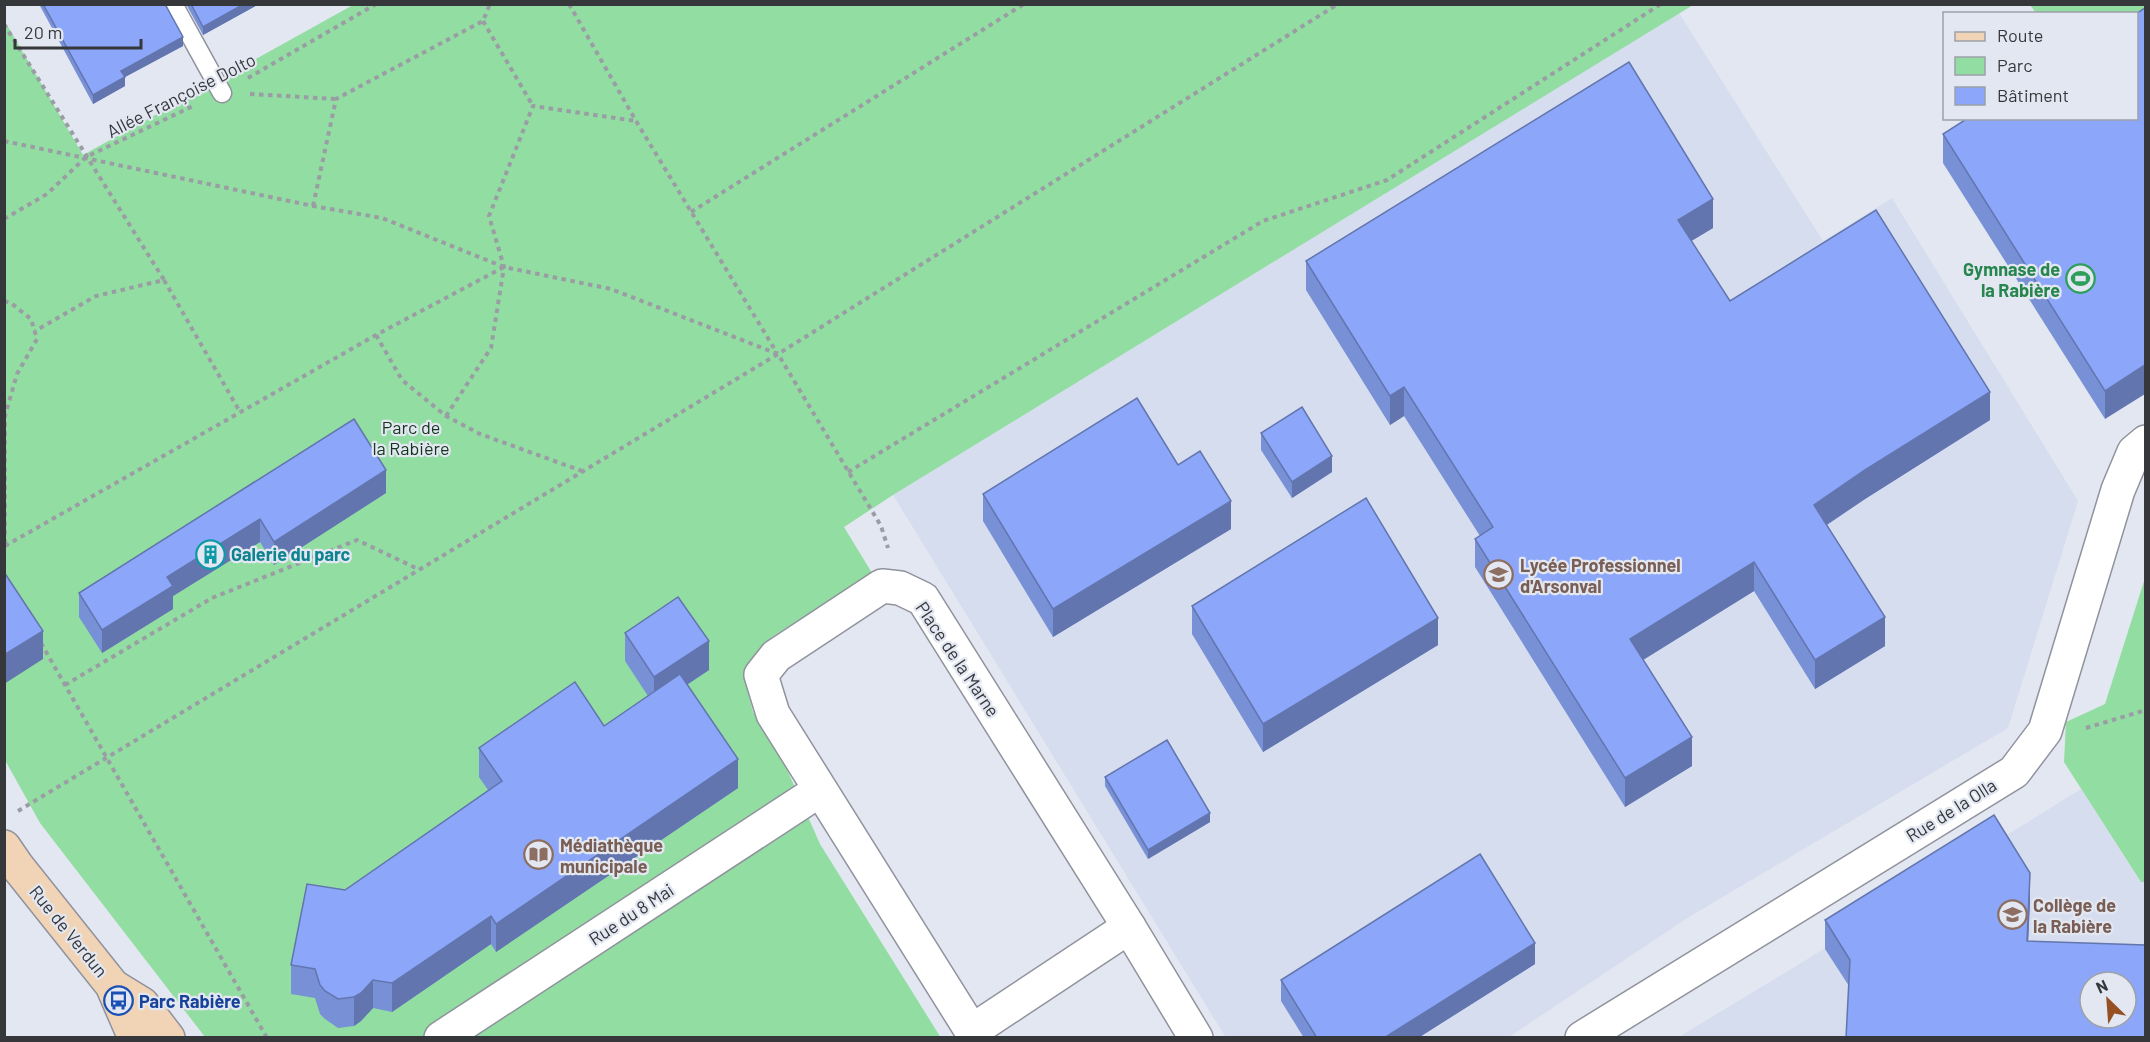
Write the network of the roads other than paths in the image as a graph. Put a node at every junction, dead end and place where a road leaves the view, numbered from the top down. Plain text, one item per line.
1 (173, 4) edge
2 (222, 93) road end
3 (2145, 442) edge
4 (820, 790) junction
5 (9, 863) edge
6 (1129, 927) junction
7 (112, 985) junction
8 (974, 1034) edge
9 (135, 1038) edge
10 (168, 1038) edge
11 (441, 1038) edge
12 (1196, 1038) edge
13 (1582, 1038) edge

1 - 2 lane
3 - 13 street, Rue de la Olla
4 - 6 street, Place de la Marne
4 - 8 street, Place de la Marne
4 - 11 street, Rue du 8 Mai
5 - 7 main road, Rue de Verdun
6 - 8 street, Place de la Marne
6 - 12 street, Place de la Marne
7 - 9 main road, Rue de Verdun
7 - 10 main road, Rue de Verdun

